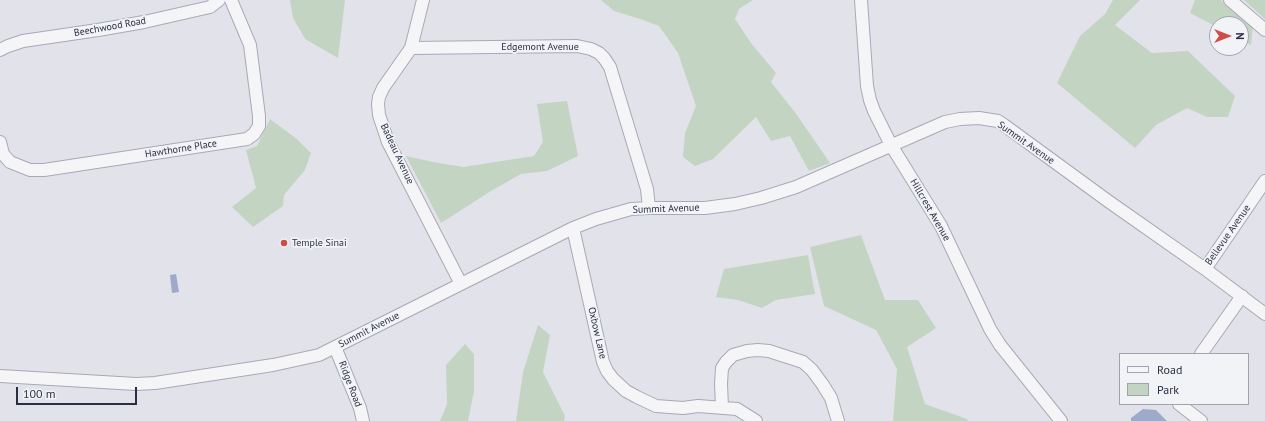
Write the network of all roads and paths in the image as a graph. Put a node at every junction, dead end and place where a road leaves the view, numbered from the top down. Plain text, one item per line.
1 (231, 0) edge
2 (423, 0) edge
3 (861, 0) edge
4 (1230, 0) edge
5 (214, 3) edge
6 (237, 17) junction
7 (1265, 30) edge
8 (411, 48) junction
9 (0, 50) edge
10 (0, 142) edge
11 (891, 145) junction
12 (1265, 181) edge
13 (649, 208) junction
14 (573, 228) junction
15 (1205, 269) junction
16 (461, 284) junction
17 (1242, 296) junction
18 (1265, 314) edge
19 (335, 347) junction
20 (1202, 353) edge
21 (0, 376) edge
22 (1180, 405) edge
23 (722, 407) junction
24 (363, 421) edge
25 (756, 421) edge
26 (838, 421) edge
27 (1062, 421) edge
28 (1201, 421) edge

1 - 6 street, Hawthorne Place
2 - 8 street, Badeau Avenue
3 - 11 street, Hillcrest Avenue
4 - 7 street
5 - 6 street
5 - 9 street, Beechwood Road
6 - 10 street, Hawthorne Place
8 - 13 street, Edgemont Avenue
8 - 16 street, Badeau Avenue
11 - 13 street, Summit Avenue
11 - 15 street, Summit Avenue
11 - 27 street, Hillcrest Avenue
12 - 15 street, Bellevue Avenue
13 - 14 street, Summit Avenue
14 - 16 street, Summit Avenue
14 - 23 street, Oxbow Lane
15 - 17 street, Summit Avenue
16 - 19 street, Summit Avenue
17 - 18 street, Summit Avenue
17 - 20 street
19 - 21 street, Summit Avenue
19 - 24 street, Ridge Road
22 - 28 street
23 - 25 street, Oxbow Lane
23 - 26 street

